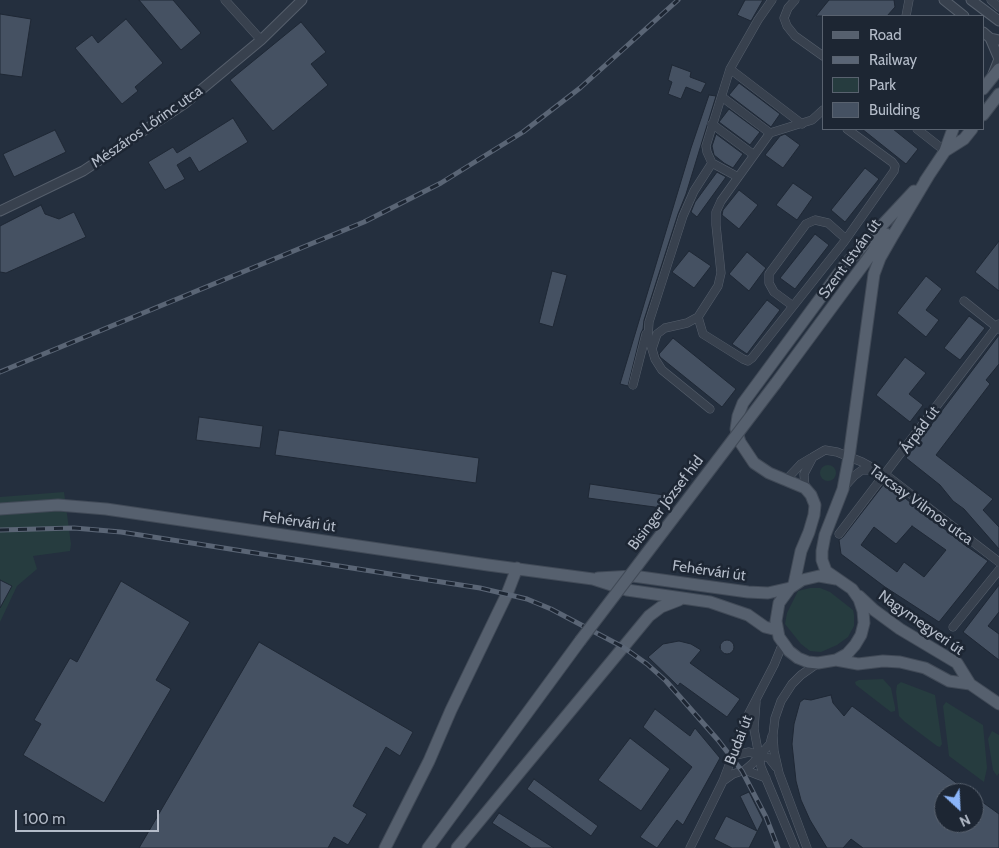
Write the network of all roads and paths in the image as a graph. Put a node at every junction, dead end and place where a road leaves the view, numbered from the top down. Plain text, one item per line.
1 (225, 0) edge
2 (302, 0) edge
3 (772, 0) edge
4 (795, 0) edge
5 (909, 0) edge
6 (944, 0) edge
7 (971, 0) edge
8 (991, 0) edge
9 (999, 7) edge
10 (906, 15) edge
11 (963, 15) edge
12 (999, 20) edge
13 (991, 37) edge
14 (260, 40) junction
15 (822, 55) edge
16 (730, 68) junction
17 (999, 68) edge
18 (986, 85) edge
19 (999, 94) edge
20 (722, 97) junction
21 (822, 111) edge
22 (984, 114) edge
23 (712, 124) junction
24 (802, 124) junction
25 (848, 130) edge
26 (918, 130) edge
27 (954, 130) edge
28 (971, 130) edge
29 (770, 134) junction
30 (945, 151) junction
31 (754, 155) junction
32 (712, 163) junction
33 (929, 175) junction
34 (738, 177) junction
35 (0, 211) edge
36 (846, 239) junction
37 (964, 301) dead end
38 (793, 306) junction
39 (698, 317) junction
40 (649, 322) junction
41 (998, 326) edge
42 (652, 349) junction
43 (776, 383) joint
44 (633, 385) dead end
45 (710, 409) dead end
46 (813, 457) junction
47 (849, 457) junction
48 (876, 470) junction
49 (886, 475) junction
50 (785, 481) junction
51 (805, 488) junction
52 (843, 489) junction
53 (0, 509) edge
54 (839, 534) dead end
55 (999, 562) edge
56 (517, 568) junction
57 (999, 570) edge
58 (836, 578) junction
59 (594, 579) junction
60 (792, 586) junction
61 (852, 589) junction
62 (684, 599) junction
63 (953, 627) dead end
64 (777, 630) junction
65 (783, 643) junction
66 (836, 660) junction
67 (818, 663) junction
68 (970, 684) junction
69 (757, 700) junction
70 (999, 704) edge
71 (773, 735) junction
72 (732, 756) junction
73 (759, 756) junction
74 (745, 770) junction
75 (779, 772) junction
76 (766, 778) junction
77 (723, 781) junction
78 (385, 848) edge
79 (428, 848) edge
80 (457, 848) edge
81 (690, 848) edge
82 (796, 848) edge
83 (807, 848) edge

1 - 14 street
2 - 14 street, Mészáros Lőrinc utca
3 - 16 street
4 - 15 street
5 - 10 street
6 - 11 street
7 - 12 street
8 - 9 street
13 - 18 street
14 - 35 street, Mészáros Lőrinc utca
16 - 20 street
16 - 24 street
17 - 18 main road
19 - 22 main road
20 - 23 street
20 - 29 street
21 - 24 street
23 - 31 street
23 - 32 street
24 - 29 street
25 - 36 street, Szent István út
26 - 30 street
27 - 30 main road, Szent István út
28 - 30 main road, Szent István út
29 - 31 street
30 - 33 main road, Szent István út
31 - 34 street
32 - 34 street
32 - 40 street
33 - 43 main road, Szent István út
33 - 47 main road
33 - 50 main road
34 - 39 street
36 - 38 street, Szent István út
36 - 38 street, Szent István út
37 - 41 street
38 - 39 street, Szent István út
39 - 42 street
40 - 42 street
40 - 44 street
41 - 49 street, Árpád út
42 - 45 street
43 - 79 main road, Bisinger József híd, bridge
46 - 47 street, Tarcsay Vilmos utca
46 - 50 street, Tarcsay Vilmos utca
46 - 51 street
47 - 48 street, Tarcsay Vilmos utca
47 - 52 main road
48 - 49 street, Tarcsay Vilmos utca
48 - 52 street
49 - 54 street, Árpád út
49 - 55 street, Tarcsay Vilmos utca
50 - 51 main road
51 - 60 main road
52 - 58 main road
53 - 56 main road, Fehérvári út
56 - 59 main road, Fehérvári út
56 - 78 main road
57 - 63 street
58 - 60 main road
58 - 61 main road
59 - 60 main road, Fehérvári út
59 - 62 main road, Fehérvári út
60 - 64 main road
61 - 66 main road
61 - 68 main road, Nagymegyeri út
62 - 64 main road, Fehérvári út
62 - 80 main road
64 - 65 main road
65 - 67 main road
65 - 69 street, Budai út
66 - 67 main road
66 - 68 main road, Nagymegyeri út
67 - 71 street, Budai út
68 - 70 main road, Nagymegyeri út
69 - 72 street, Budai út
69 - 73 street, Budai út
71 - 73 street
71 - 75 street, Budai út
72 - 73 street
72 - 77 street, Budai út
73 - 74 street, Budai út
73 - 75 street
73 - 76 street
74 - 76 street, Budai út
74 - 77 street, Budai út
75 - 83 street, Budai út
76 - 82 street
77 - 81 street, Budai út

